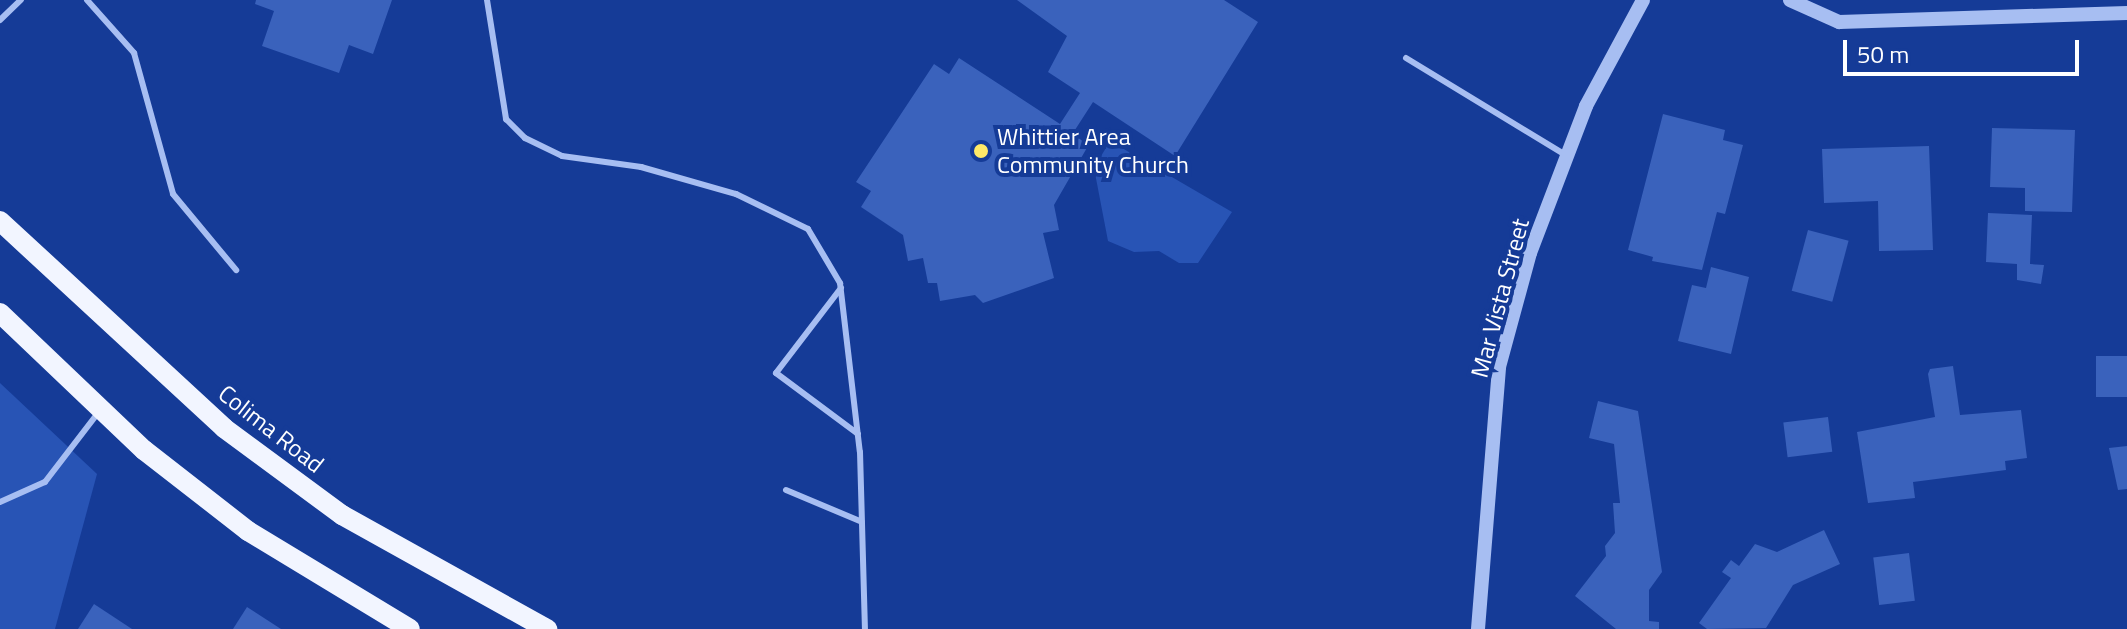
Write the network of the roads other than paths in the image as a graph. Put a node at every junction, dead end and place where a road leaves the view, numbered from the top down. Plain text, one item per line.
1 (21, 0) edge
2 (87, 0) edge
3 (487, 0) edge
4 (1643, 0) edge
5 (1790, 0) edge
6 (2127, 13) edge
7 (0, 20) edge
8 (1406, 58) dead end
9 (1567, 156) junction
10 (0, 221) edge
11 (236, 270) dead end
12 (841, 288) junction
13 (0, 313) edge
14 (100, 411) junction
15 (858, 434) junction
16 (786, 490) dead end
17 (0, 502) edge
18 (862, 522) junction
19 (410, 629) edge
20 (547, 629) edge
21 (865, 629) edge
22 (1478, 629) edge

1 - 7 lane
2 - 11 lane
3 - 12 lane
4 - 9 street, Mar Vista Street
5 - 6 street
8 - 9 lane
9 - 22 street, Mar Vista Street
10 - 20 main road, Colima Road
12 - 15 lane
12 - 15 lane
13 - 14 main road
14 - 17 lane
14 - 19 main road
15 - 18 lane
16 - 18 lane
18 - 21 lane

